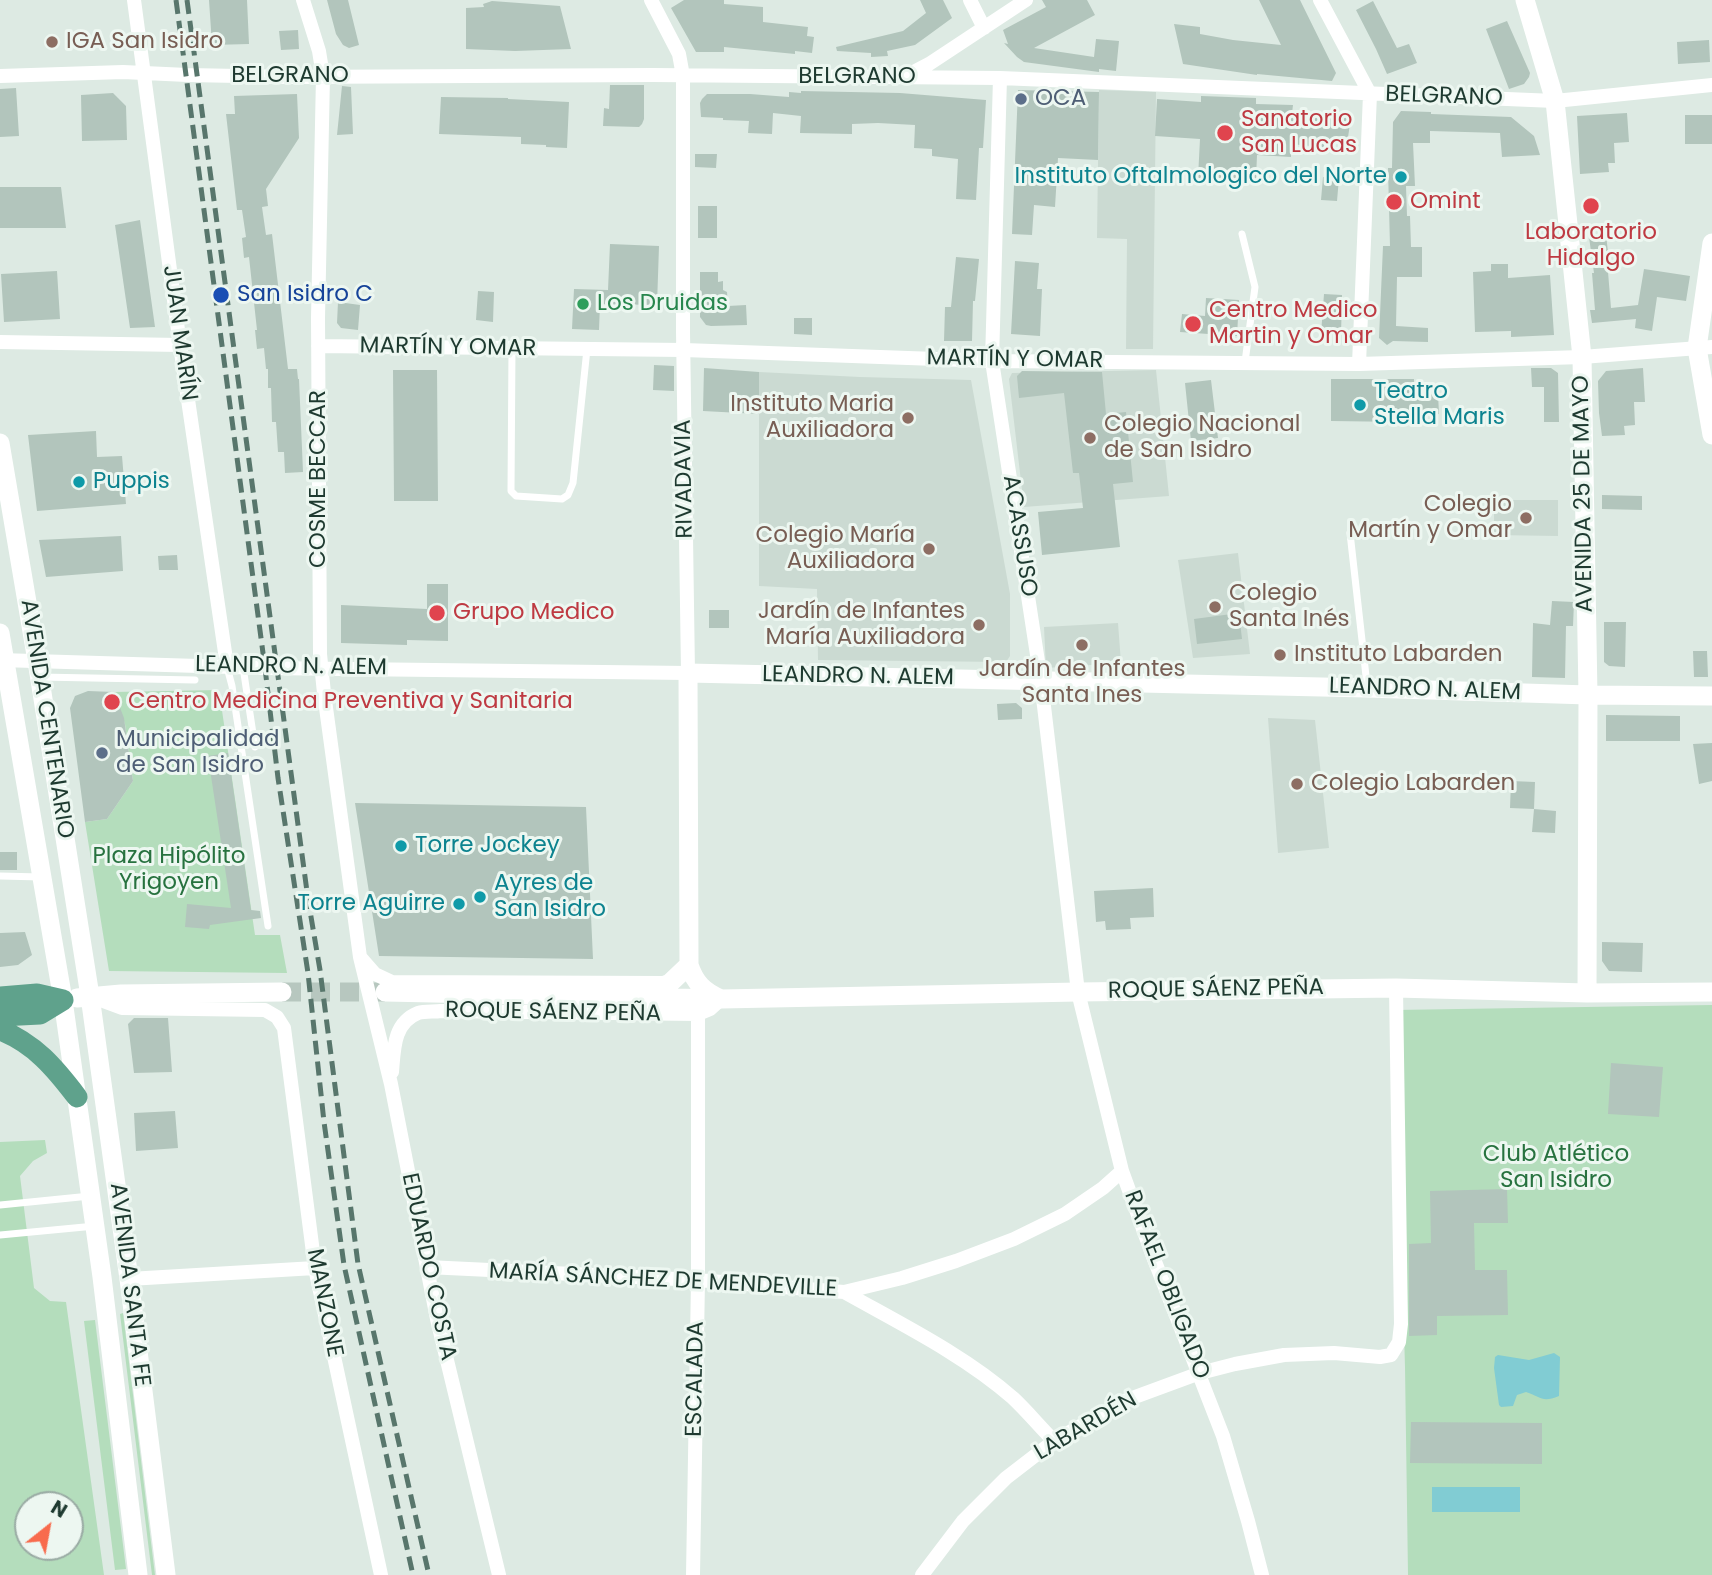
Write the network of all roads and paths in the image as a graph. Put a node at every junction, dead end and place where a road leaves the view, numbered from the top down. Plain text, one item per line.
1 (134, 0) edge
2 (303, 0) edge
3 (651, 0) edge
4 (970, 0) edge
5 (1026, 0) edge
6 (1320, 0) edge
7 (1525, 0) edge
8 (984, 28) junction
9 (143, 73) junction
10 (0, 76) edge
11 (323, 76) junction
12 (683, 76) junction
13 (901, 78) junction
14 (1000, 78) junction
15 (1712, 85) edge
16 (1370, 94) junction
17 (1555, 101) junction
18 (1241, 234) dead end
19 (1712, 243) edge
20 (0, 342) edge
21 (180, 345) junction
22 (318, 346) junction
23 (512, 348) junction
24 (1704, 348) edge
25 (587, 349) junction
26 (684, 350) junction
27 (1582, 357) junction
28 (992, 361) junction
29 (1245, 363) junction
30 (1359, 364) junction
31 (1712, 435) edge
32 (0, 443) edge
33 (1350, 533) dead end
34 (0, 632) edge
35 (2, 660) edge
36 (227, 666) junction
37 (243, 667) junction
38 (321, 668) junction
39 (38, 669) junction
40 (688, 673) junction
41 (195, 680) dead end
42 (1041, 681) junction
43 (1367, 688) junction
44 (1588, 695) junction
45 (1712, 696) edge
46 (255, 747) dead end
47 (0, 876) edge
48 (42, 877) junction
49 (268, 926) dead end
50 (360, 957) junction
51 (689, 965) junction
52 (670, 983) junction
53 (1396, 988) junction
54 (282, 992) tunnel mouth
55 (385, 992) tunnel mouth
56 (1078, 992) junction
57 (1712, 992) edge
58 (1587, 993) junction
59 (90, 996) junction
60 (631, 996) junction
61 (0, 997) edge
62 (721, 999) junction
63 (63, 1000) junction
64 (698, 1014) junction
65 (0, 1016) edge
66 (0, 1030) edge
67 (391, 1084) junction
68 (77, 1097) junction
69 (1122, 1171) junction
70 (91, 1196) junction
71 (0, 1205) edge
72 (95, 1226) junction
73 (0, 1235) edge
74 (427, 1267) junction
75 (315, 1268) junction
76 (129, 1279) junction
77 (698, 1280) junction
78 (844, 1292) junction
79 (1200, 1373) junction
80 (1054, 1441) junction
81 (138, 1575) edge
82 (166, 1575) edge
83 (381, 1575) edge
84 (499, 1575) edge
85 (693, 1575) edge
86 (922, 1575) edge
87 (1262, 1575) edge

1 - 9 street, JUAN MARÍN
2 - 11 street, COSME BECCAR
3 - 12 street, RIVADAVIA
4 - 8 street
5 - 8 street
6 - 16 street
7 - 17 main road, AVENIDA 25 DE MAYO
8 - 13 street
9 - 10 street, BELGRANO
9 - 11 street, BELGRANO
9 - 21 street, JUAN MARÍN
11 - 12 street, BELGRANO
11 - 22 street, COSME BECCAR
12 - 13 street, BELGRANO
12 - 26 street, RIVADAVIA
13 - 14 street, BELGRANO
14 - 16 street, BELGRANO
14 - 28 street, ACASSUSO
15 - 17 street, BELGRANO
16 - 17 street, BELGRANO
16 - 30 street
17 - 27 main road, AVENIDA 25 DE MAYO
18 - 29 lane
19 - 24 main road
20 - 21 street
21 - 36 street, JUAN MARÍN
22 - 23 street, MARTÍN Y OMAR
22 - 38 street, COSME BECCAR
23 - 25 street, MARTÍN Y OMAR
23 - 25 lane
24 - 27 street, MARTÍN Y OMAR
24 - 31 main road
25 - 26 street, MARTÍN Y OMAR
26 - 28 street, MARTÍN Y OMAR
26 - 40 street, RIVADAVIA
27 - 30 street, MARTÍN Y OMAR
27 - 44 main road, AVENIDA 25 DE MAYO
28 - 29 street, MARTÍN Y OMAR
28 - 42 street, ACASSUSO
29 - 30 street, MARTÍN Y OMAR
32 - 39 main road, AVENIDA CENTENARIO
33 - 43 lane
34 - 35 main road, AVENIDA CENTENARIO
35 - 39 street, LEANDRO N. ALEM
35 - 48 main road, AVENIDA CENTENARIO
36 - 37 street, LEANDRO N. ALEM
36 - 39 street, LEANDRO N. ALEM
36 - 49 lane
37 - 38 street, LEANDRO N. ALEM
37 - 46 lane
38 - 40 street, LEANDRO N. ALEM
38 - 50 street, COSME BECCAR
39 - 41 lane
39 - 59 main road, AVENIDA CENTENARIO
40 - 42 main road, LEANDRO N. ALEM
40 - 51 main road, RIVADAVIA
42 - 43 main road, LEANDRO N. ALEM
42 - 56 street, ACASSUSO
43 - 44 main road, LEANDRO N. ALEM
44 - 45 main road, LEANDRO N. ALEM
44 - 58 main road, AVENIDA 25 DE MAYO
47 - 48 lane
48 - 63 main road, AVENIDA CENTENARIO
50 - 52 street, ROQUE SÁENZ PEÑA
50 - 67 street, EDUARDO COSTA
51 - 52 main road
51 - 62 main road
52 - 60 main road
53 - 56 main road, ROQUE SÁENZ PEÑA
53 - 58 main road, ROQUE SÁENZ PEÑA
53 - 79 street, LABARDÉN
54 - 59 main road
55 - 60 main road, ROQUE SÁENZ PEÑA
56 - 62 main road, ROQUE SÁENZ PEÑA
56 - 69 street, RAFAEL OBLIGADO
57 - 58 main road, ROQUE SÁENZ PEÑA
59 - 63 main road
59 - 75 street, MANZONE
59 - 76 main road, AVENIDA SANTA FE
60 - 62 main road, ROQUE SÁENZ PEÑA
61 - 63 main road
62 - 64 street
63 - 65 main road
63 - 68 main road, AVENIDA SANTA FE
64 - 67 street, ROQUE SÁENZ PEÑA
64 - 77 street, ESCALADA
66 - 68 main road
67 - 74 street, EDUARDO COSTA
68 - 70 main road, AVENIDA SANTA FE
69 - 78 street, MARÍA SÁNCHEZ DE MENDEVILLE
69 - 79 street, RAFAEL OBLIGADO
70 - 71 lane
70 - 72 main road, AVENIDA SANTA FE
72 - 73 lane
72 - 81 main road, AVENIDA SANTA FE
74 - 77 street, MARÍA SÁNCHEZ DE MENDEVILLE
74 - 84 street, EDUARDO COSTA
75 - 76 street
75 - 83 street, MANZONE
76 - 82 main road, AVENIDA SANTA FE
77 - 78 street, MARÍA SÁNCHEZ DE MENDEVILLE
77 - 85 street, ESCALADA
78 - 80 street
79 - 80 street, LABARDÉN
79 - 87 street, RAFAEL OBLIGADO
80 - 86 street, LABARDÉN

